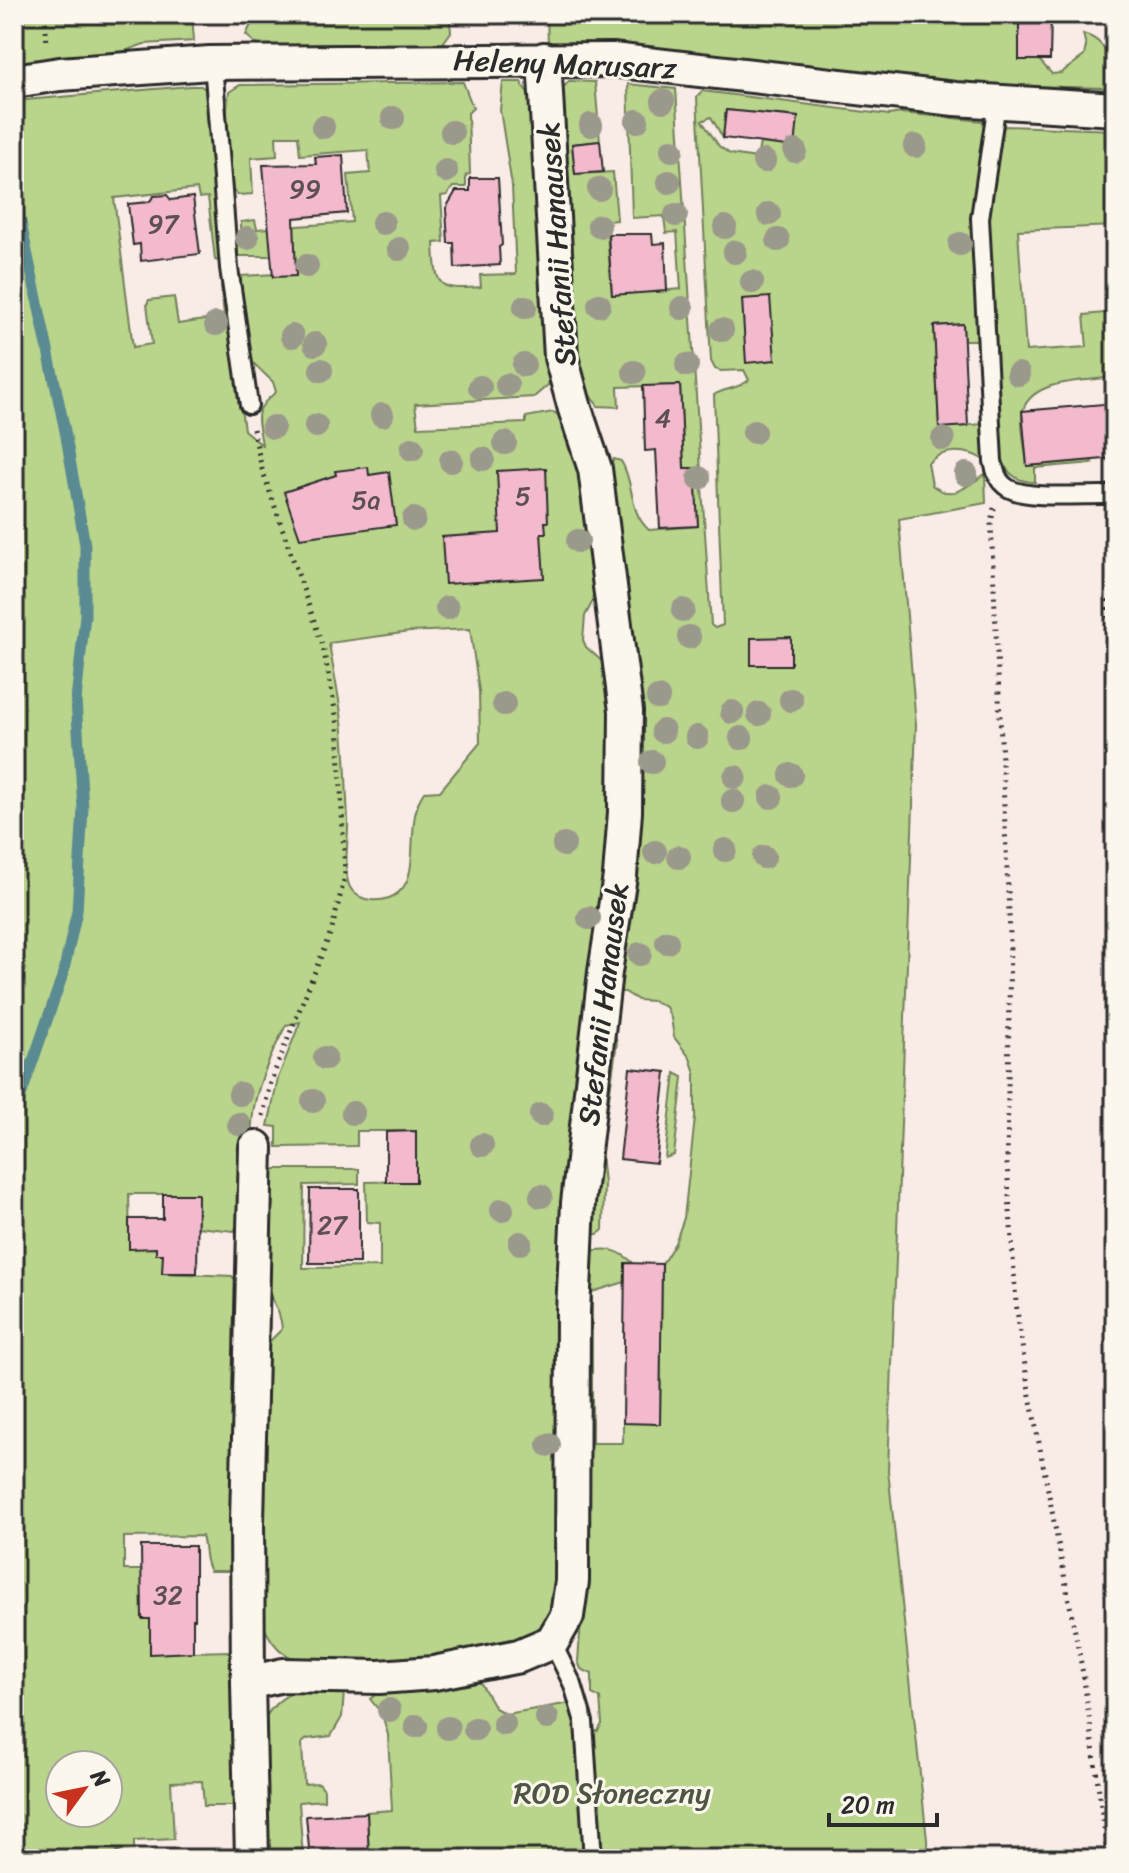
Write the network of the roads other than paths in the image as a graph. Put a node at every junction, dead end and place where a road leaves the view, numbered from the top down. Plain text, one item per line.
1 (544, 59) junction
2 (213, 63) junction
3 (14, 81) edge
4 (997, 102) junction
5 (1115, 109) edge
6 (249, 405) road end
7 (1107, 495) dead end
8 (256, 1147) road end
9 (552, 1642) junction
10 (248, 1683) junction
11 (252, 1859) edge
12 (593, 1859) edge

1 - 2 street, Heleny Marusarz
1 - 4 street, Heleny Marusarz
1 - 9 street, Stefanii Hanausek
2 - 3 street, Heleny Marusarz
2 - 6 lane
4 - 5 street, Heleny Marusarz
4 - 7 lane
8 - 10 street
9 - 10 street
9 - 12 lane
10 - 11 street

